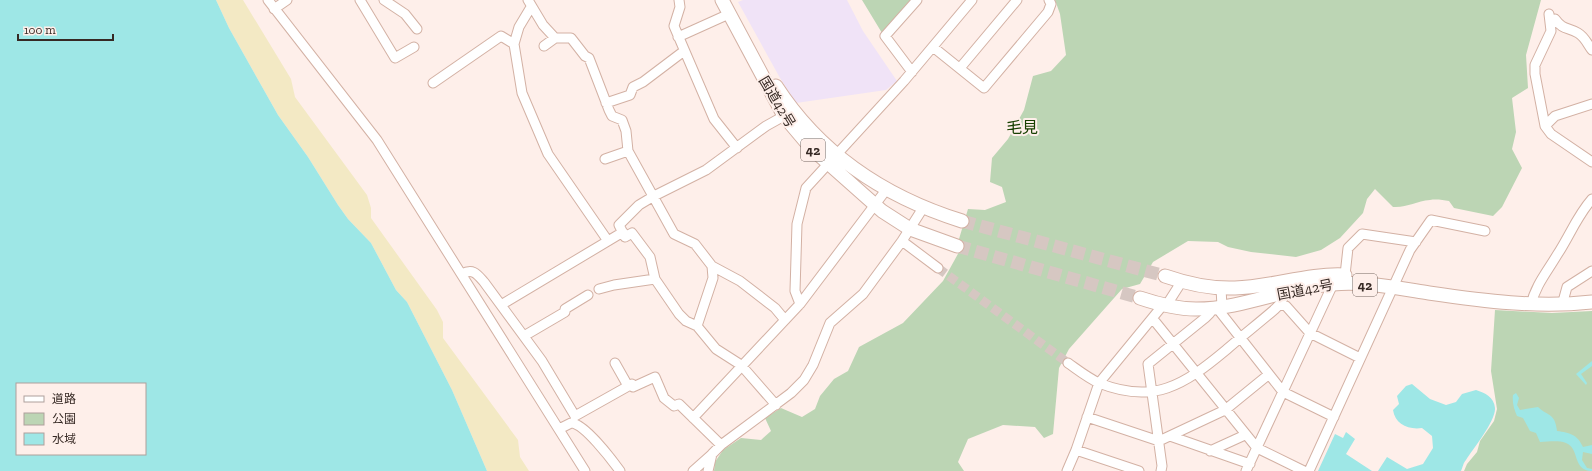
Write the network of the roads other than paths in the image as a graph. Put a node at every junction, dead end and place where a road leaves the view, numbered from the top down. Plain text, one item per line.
1 (268, 0) edge
2 (287, 0) edge
3 (360, 0) edge
4 (384, 0) edge
5 (679, 0) edge
6 (722, 0) edge
7 (730, 0) edge
8 (917, 0) edge
9 (972, 0) edge
10 (1017, 0) edge
11 (1049, 0) edge
12 (529, 4) edge
13 (274, 9) junction
14 (729, 14) junction
15 (417, 28) dead end
16 (678, 37) junction
17 (555, 38) junction
18 (514, 44) junction
19 (544, 46) dead end
20 (414, 47) dead end
21 (933, 47) junction
22 (1592, 50) edge
23 (684, 51) junction
24 (960, 68) junction
25 (912, 72) junction
26 (433, 83) dead end
27 (606, 103) junction
28 (1592, 104) edge
29 (784, 116) junction
30 (1545, 126) junction
31 (737, 148) junction
32 (628, 151) junction
33 (605, 159) dead end
34 (833, 160) junction
35 (1592, 162) edge
36 (886, 190) junction
37 (654, 196) junction
38 (1592, 199) edge
39 (874, 204) junction
40 (923, 208) junction
41 (962, 221) tunnel mouth
42 (910, 229) junction
43 (1485, 231) dead end
44 (623, 232) junction
45 (608, 241) junction
46 (902, 242) junction
47 (1416, 242) junction
48 (957, 246) tunnel mouth
49 (712, 266) junction
50 (938, 268) tunnel mouth
51 (1592, 271) edge
52 (462, 274) junction
53 (1345, 275) junction
54 (1165, 276) tunnel mouth
55 (655, 278) junction
56 (1292, 280) junction
57 (1182, 282) junction
58 (1333, 284) junction
59 (1394, 284) junction
60 (1221, 288) junction
61 (598, 290) dead end
62 (1592, 294) edge
63 (588, 295) dead end
64 (1140, 298) tunnel mouth
65 (1283, 298) junction
66 (1532, 301) junction
67 (1563, 301) junction
68 (1592, 302) edge
69 (800, 304) junction
70 (500, 305) junction
71 (1165, 306) junction
72 (1216, 308) junction
73 (1153, 319) junction
74 (785, 320) junction
75 (697, 326) junction
76 (1310, 333) junction
77 (524, 336) junction
78 (1239, 339) junction
79 (1172, 344) junction
80 (1360, 358) junction
81 (615, 363) dead end
82 (1068, 363) tunnel mouth
83 (741, 365) junction
84 (1196, 374) junction
85 (1268, 375) junction
86 (1097, 382) junction
87 (628, 386) junction
88 (1152, 392) junction
89 (1282, 392) junction
90 (776, 405) junction
91 (1225, 410) junction
92 (1087, 417) junction
93 (1334, 417) junction
94 (693, 418) junction
95 (574, 419) junction
96 (559, 429) junction
97 (1246, 435) junction
98 (1170, 436) junction
99 (1159, 441) junction
100 (721, 445) junction
101 (1257, 448) junction
102 (1076, 450) junction
103 (1210, 451) junction
104 (712, 454) junction
105 (1248, 467) edge
106 (585, 471) edge
107 (620, 471) edge
108 (693, 471) edge
109 (708, 471) edge
110 (1067, 471) edge
111 (1139, 471) edge
112 (1161, 471) edge
113 (1304, 471) edge
114 (1309, 471) edge

1 - 13 street
2 - 13 street
3 - 20 street
4 - 15 street
5 - 16 street
6 - 14 highway, 国道42号 / 42
7 - 34 highway, 国道42号 / 42
8 - 25 street
9 - 21 street
10 - 24 street
11 - 24 street
12 - 17 street
12 - 18 street
13 - 52 street
14 - 16 street
14 - 29 highway, 国道42号 / 42
16 - 23 street
17 - 19 street
17 - 27 street
18 - 26 street
18 - 45 street
21 - 24 street
21 - 25 street
22 - 30 street
23 - 27 street
23 - 31 street
25 - 34 street
27 - 32 street
28 - 30 street
29 - 31 street
29 - 34 highway, 国道42号 / 42
30 - 35 street
31 - 37 street
32 - 33 street
32 - 37 street
34 - 36 highway, 国道42号 / 42
34 - 39 highway, 国道42号 / 42
34 - 69 street
36 - 39 street
36 - 40 highway, 国道42号 / 42
37 - 44 street
37 - 49 street
38 - 66 street
39 - 42 highway, 国道42号 / 42
39 - 69 street
40 - 41 highway, 国道42号 / 42
40 - 42 street
42 - 46 street
42 - 48 highway, 国道42号 / 42
43 - 47 street
44 - 45 street
44 - 55 street
45 - 70 street
46 - 50 street
46 - 90 street
47 - 53 street
47 - 59 street
49 - 74 street
49 - 75 street
51 - 67 street
52 - 70 street
52 - 96 street
53 - 56 highway, 国道42号 / 42
53 - 59 highway, 国道42号 / 42
54 - 57 highway, 国道42号 / 42
55 - 61 street
55 - 75 street
56 - 60 highway, 国道42号 / 42
56 - 65 street
57 - 60 highway, 国道42号 / 42
57 - 71 street
58 - 59 highway, 国道42号 / 42
58 - 65 highway, 国道42号 / 42
58 - 76 street
59 - 66 highway, 国道42号 / 42
59 - 80 street
60 - 72 street
62 - 67 highway, 国道42号 / 42
63 - 77 street
64 - 71 highway, 国道42号 / 42
65 - 72 highway, 国道42号 / 42
65 - 76 street
65 - 78 street
66 - 67 highway, 国道42号 / 42
67 - 68 highway, 国道42号 / 42
69 - 74 street
70 - 77 street
71 - 72 highway, 国道42号 / 42
71 - 73 street
72 - 78 street
72 - 79 street
73 - 79 street
73 - 86 street
74 - 83 street
75 - 83 street
76 - 80 street
76 - 89 street
77 - 95 street
78 - 84 street
78 - 85 street
79 - 84 street
79 - 88 street
80 - 93 street
81 - 87 street
82 - 86 street
83 - 90 street
83 - 94 street
84 - 88 street
84 - 91 street
85 - 89 street
85 - 91 street
86 - 88 street
86 - 92 street
87 - 94 street
87 - 95 street
88 - 99 street
89 - 93 street
89 - 101 street
90 - 100 street
91 - 97 street
91 - 98 street
92 - 99 street
92 - 102 street
93 - 114 street
94 - 100 street
95 - 96 street
95 - 107 street
96 - 106 street
97 - 101 street
97 - 103 street
98 - 99 street
98 - 103 street
99 - 112 street
100 - 104 street
101 - 105 street
101 - 113 street
102 - 110 street
102 - 111 street
103 - 105 street
104 - 108 street
104 - 109 street

